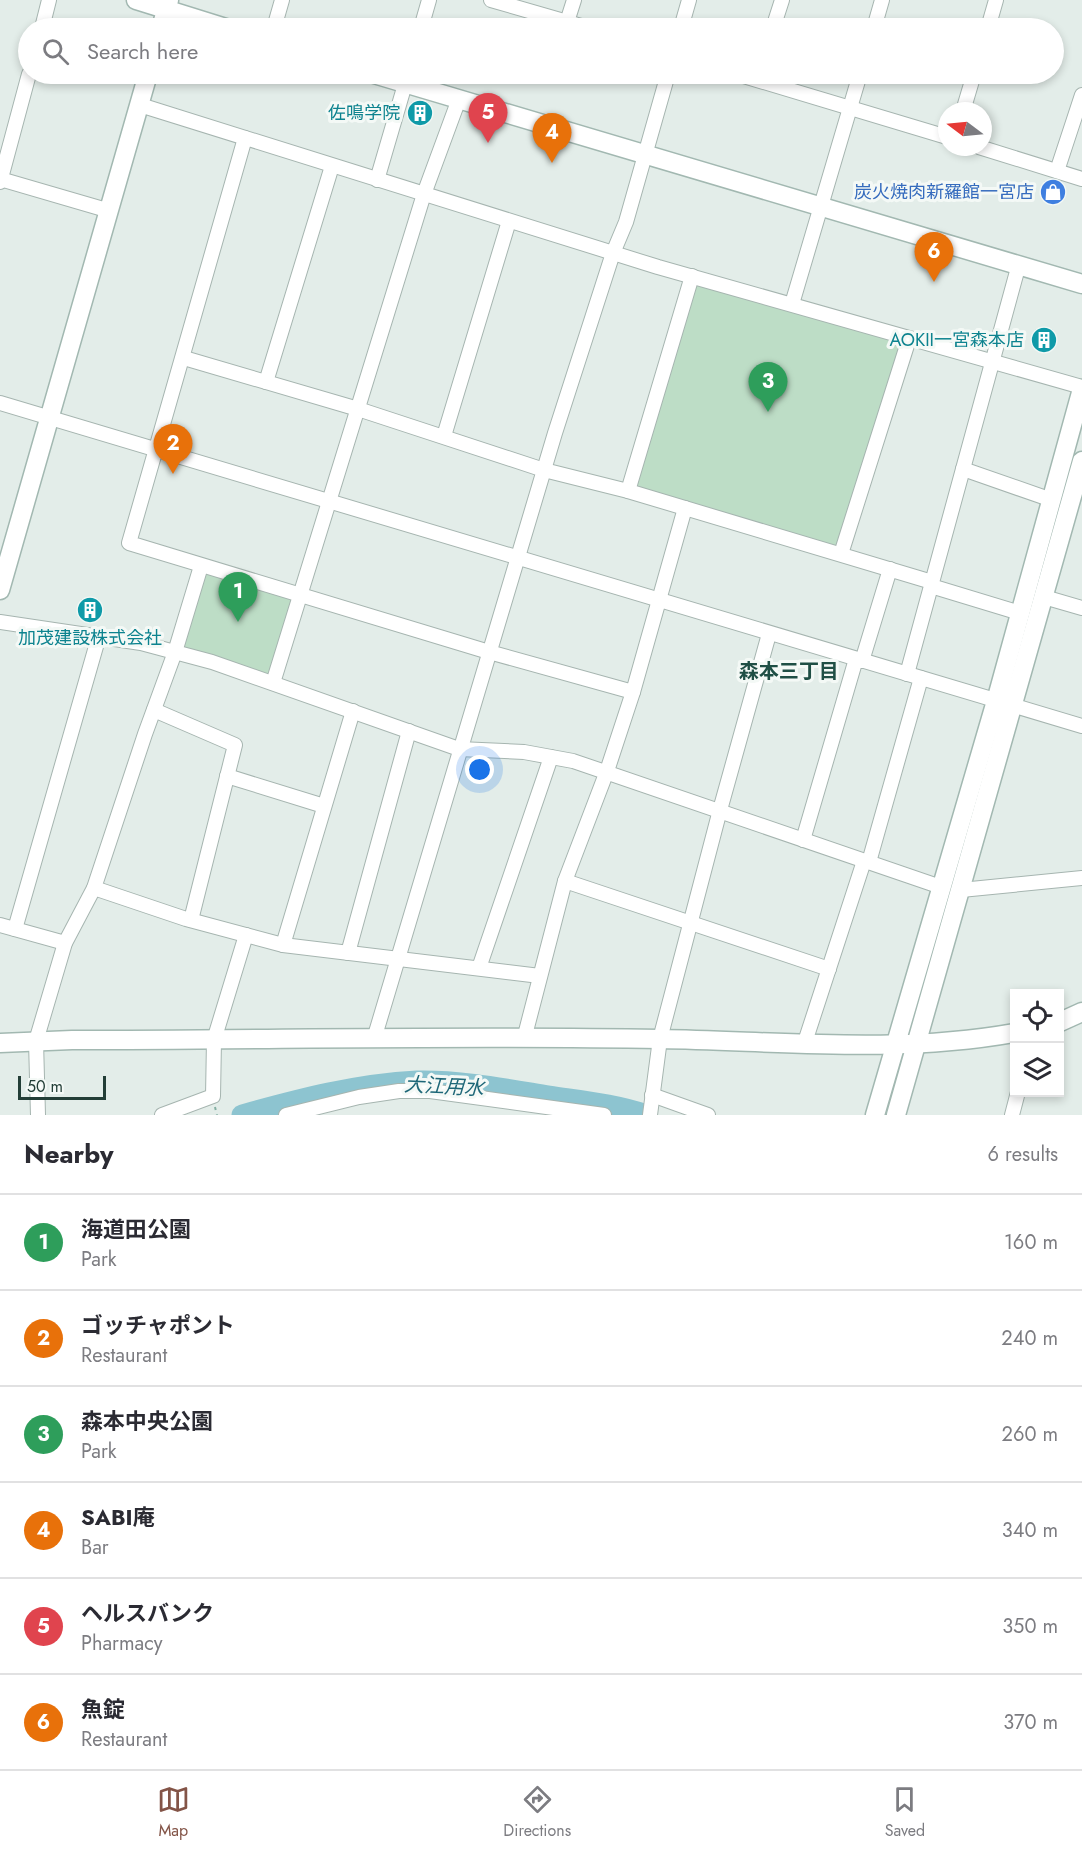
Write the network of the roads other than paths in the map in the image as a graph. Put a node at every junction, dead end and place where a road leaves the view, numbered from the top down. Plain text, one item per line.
1 (49, 0) edge
2 (136, 0) edge
3 (282, 0) edge
4 (429, 0) edge
5 (491, 0) edge
6 (574, 0) edge
7 (689, 0) edge
8 (782, 0) edge
9 (882, 0) edge
10 (996, 0) edge
11 (167, 4) edge
12 (44, 18) edge
13 (201, 18) edge
14 (277, 18) edge
15 (424, 18) edge
16 (553, 18) edge
17 (568, 18) edge
18 (684, 18) edge
19 (776, 18) edge
20 (877, 18) edge
21 (991, 18) edge
22 (26, 84) edge
23 (145, 84) edge
24 (405, 84) edge
25 (422, 84) edge
26 (665, 84) edge
27 (780, 84) edge
28 (857, 84) edge
29 (971, 84) edge
30 (1082, 95) edge
31 (459, 99) junction
32 (966, 102) edge
33 (140, 105) junction
34 (850, 108) junction
35 (938, 134) edge
36 (245, 138) junction
37 (992, 151) edge
38 (645, 153) junction
39 (332, 166) junction
40 (1057, 171) junction
41 (1082, 179) edge
42 (0, 180) edge
43 (377, 180) junction
44 (424, 194) junction
45 (822, 205) junction
46 (110, 211) junction
47 (509, 220) junction
48 (613, 253) junction
49 (1019, 264) junction
50 (692, 276) junction
51 (1082, 284) edge
52 (792, 304) junction
53 (909, 339) junction
54 (184, 358) junction
55 (991, 362) junction
56 (266, 382) junction
57 (1082, 388) edge
58 (0, 403) edge
59 (358, 409) junction
60 (48, 417) junction
61 (444, 436) junction
62 (156, 450) junction
63 (1082, 461) edge
64 (963, 469) junction
65 (544, 470) junction
66 (628, 491) junction
67 (330, 500) junction
68 (1067, 506) edge
69 (685, 508) junction
70 (841, 554) junction
71 (517, 559) junction
72 (201, 566) junction
73 (890, 569) junction
74 (931, 584) junction
75 (0, 590) edge
76 (302, 595) junction
77 (1044, 597) junction
78 (659, 601) junction
79 (1082, 608) edge
80 (1020, 613) junction
81 (0, 622) edge
82 (769, 634) junction
83 (99, 636) junction
84 (175, 652) junction
85 (489, 652) junction
86 (859, 660) junction
87 (907, 674) junction
88 (921, 678) junction
89 (273, 683) junction
90 (633, 692) junction
91 (996, 701) junction
92 (1014, 706) junction
93 (154, 710) junction
94 (353, 711) junction
95 (1082, 726) edge
96 (409, 731) junction
97 (459, 749) junction
98 (551, 757) junction
99 (607, 771) junction
100 (227, 776) junction
101 (324, 806) junction
102 (720, 810) junction
103 (803, 840) junction
104 (867, 862) junction
105 (1081, 875) edge
106 (565, 881) junction
107 (941, 887) junction
108 (94, 888) junction
109 (961, 891) junction
110 (191, 920) junction
111 (691, 922) junction
112 (0, 925) edge
113 (15, 929) junction
114 (246, 935) junction
115 (65, 943) junction
116 (282, 945) junction
117 (348, 953) junction
118 (397, 958) junction
119 (479, 968) junction
120 (829, 969) junction
121 (540, 976) junction
122 (1082, 1012) edge
123 (1064, 1020) edge
124 (1010, 1033) edge
125 (374, 1039) junction
126 (524, 1039) junction
127 (660, 1039) junction
128 (214, 1040) junction
129 (36, 1041) junction
130 (0, 1043) edge
131 (804, 1045) junction
132 (895, 1045) junction
133 (914, 1045) junction
134 (1017, 1097) edge
135 (651, 1104) edge
136 (34, 1114) edge
137 (162, 1115) edge
138 (286, 1115) edge
139 (604, 1115) edge
140 (708, 1115) edge
141 (875, 1115) edge
142 (896, 1115) edge
143 (1012, 1115) edge

1 - 12 street
2 - 11 street
3 - 14 street
4 - 15 street
5 - 16 street
6 - 17 street
7 - 18 street
8 - 19 street
9 - 20 street
10 - 21 street
11 - 13 street
22 - 42 street
23 - 33 street
24 - 43 street
25 - 31 street
26 - 38 street
27 - 34 street
28 - 34 street
29 - 32 street
30 - 40 street
31 - 38 street
31 - 44 street
33 - 36 street
33 - 46 street
34 - 35 street
34 - 45 street
36 - 39 street
36 - 54 street
37 - 40 street
38 - 45 street
38 - 48 street
39 - 43 street
39 - 56 street
40 - 41 street
42 - 46 street
43 - 44 street
44 - 47 street
44 - 59 street
45 - 49 street
45 - 52 street
46 - 60 street
47 - 48 street
47 - 61 street
48 - 50 street
48 - 65 street
49 - 51 street
49 - 55 street
50 - 52 street
50 - 66 street
52 - 53 street
53 - 55 street
53 - 70 street
54 - 56 street
54 - 62 street
55 - 57 street
55 - 64 street
56 - 59 street
57 - 68 street
58 - 60 street
59 - 61 street
59 - 67 street
60 - 62 street
60 - 75 street
61 - 65 street
62 - 67 street
62 - 72 street
63 - 68 street
64 - 68 street
64 - 74 street
65 - 66 street
65 - 71 street
66 - 69 street
67 - 71 street
67 - 76 street
68 - 77 street
68 - 80 street
69 - 70 street
69 - 78 street
70 - 73 street
71 - 78 street
71 - 85 street
72 - 76 street
72 - 84 street
73 - 74 street
73 - 86 street
74 - 80 street
74 - 87 street
76 - 85 street
76 - 89 street
77 - 79 street
77 - 92 street
78 - 82 street
78 - 90 street
80 - 91 street
81 - 83 street
82 - 86 street
82 - 102 street
83 - 84 street
83 - 113 street
84 - 89 street
84 - 93 street
85 - 90 street
85 - 97 street
86 - 87 street
86 - 103 street
87 - 88 street
88 - 91 street
88 - 104 street
89 - 94 street
90 - 99 street
91 - 92 street
91 - 107 street
92 - 95 street
92 - 109 street
93 - 100 street
93 - 108 street
94 - 96 street
94 - 101 street
96 - 97 street
96 - 117 street
97 - 98 street
97 - 118 street
98 - 99 street
98 - 119 street
99 - 102 street
99 - 106 street
100 - 101 street
100 - 110 street
101 - 116 street
102 - 103 street
102 - 111 street
103 - 104 street
104 - 107 street
104 - 120 street
105 - 109 street
106 - 111 street
106 - 121 street
107 - 132 street
108 - 110 street
108 - 115 street
109 - 133 street
110 - 114 street
111 - 120 street
111 - 127 street
112 - 113 street
113 - 115 street
114 - 116 street
114 - 128 street
115 - 129 street
116 - 117 street
117 - 118 street
118 - 119 street
118 - 125 street
119 - 121 street
120 - 131 street
121 - 126 street
122 - 123 street
124 - 133 street
125 - 126 street
125 - 128 street
126 - 127 street
127 - 131 street
127 - 135 street
128 - 129 street
128 - 137 street
129 - 130 street
129 - 136 street
131 - 132 street
132 - 133 street
132 - 141 street
133 - 142 street
134 - 143 street
135 - 140 street
138 - 139 street

